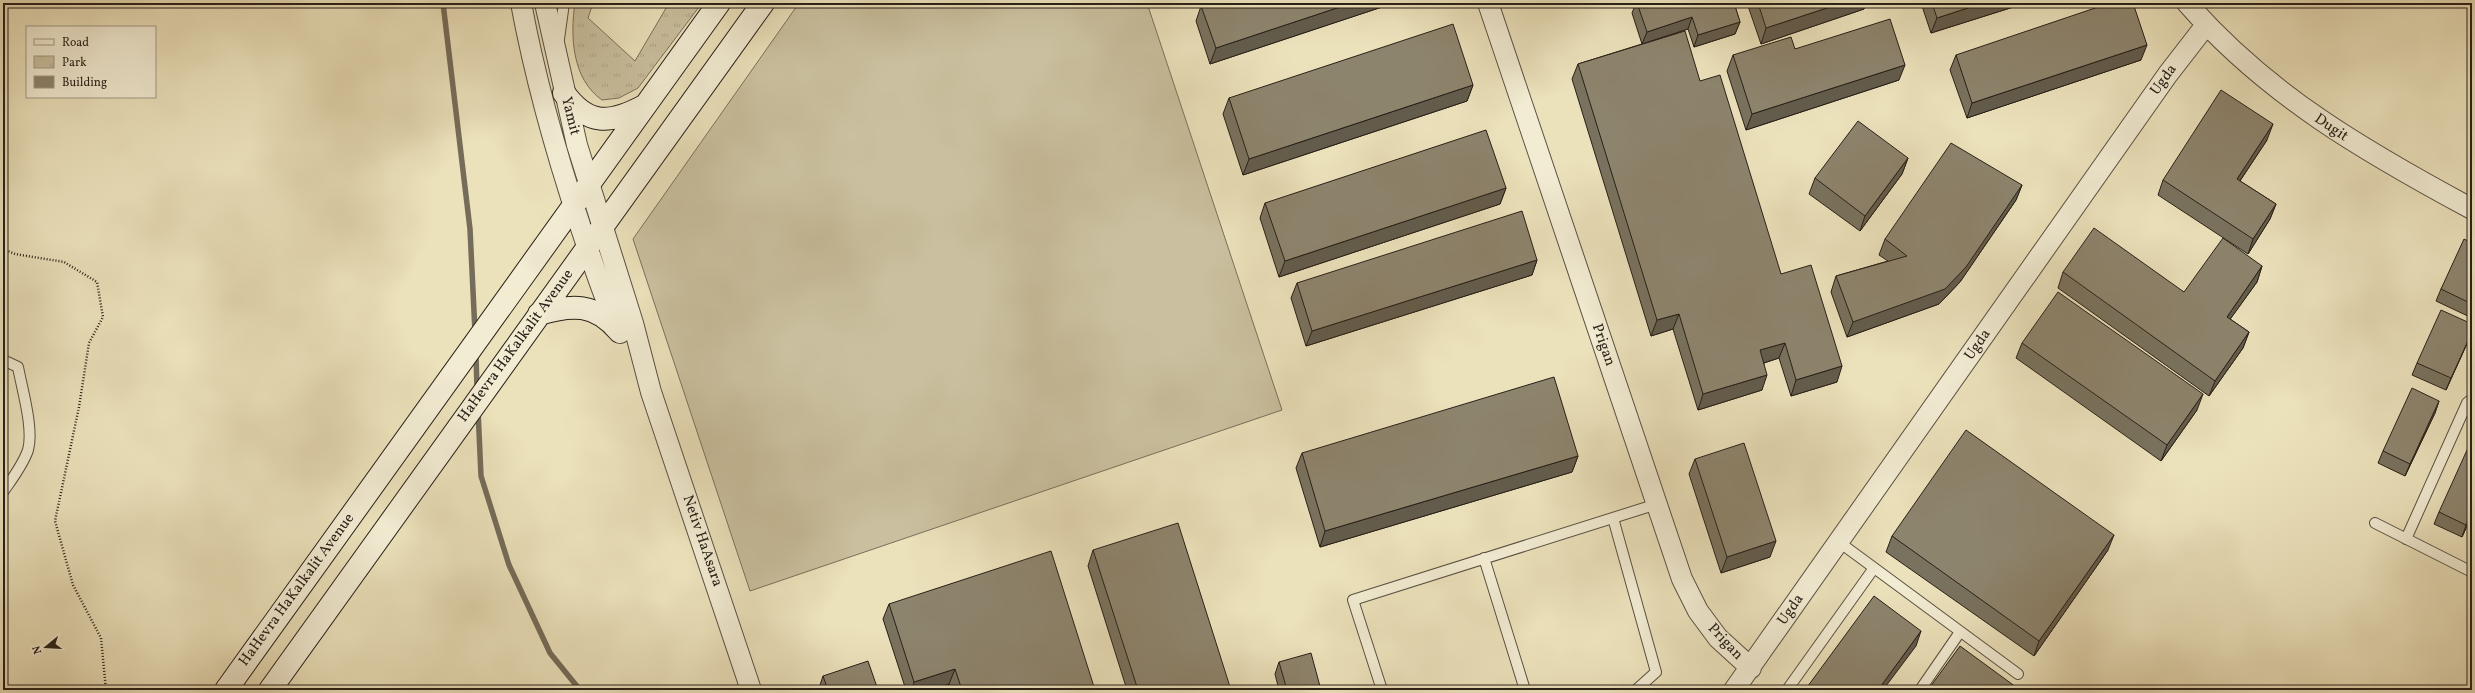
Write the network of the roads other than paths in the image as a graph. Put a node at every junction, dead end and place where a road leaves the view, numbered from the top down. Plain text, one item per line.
1 (521, 3) edge
2 (545, 3) edge
3 (564, 3) edge
4 (719, 3) edge
5 (763, 3) edge
6 (1488, 3) edge
7 (2187, 3) edge
8 (2206, 25) junction
9 (556, 57) junction
10 (564, 93) junction
11 (645, 106) junction
12 (589, 184) junction
13 (573, 206) junction
14 (2472, 209) edge
15 (602, 227) junction
16 (587, 248) junction
17 (539, 314) junction
18 (619, 331) junction
19 (3, 360) edge
20 (651, 392) junction
21 (2472, 399) edge
22 (3, 492) edge
23 (1657, 504) junction
24 (1613, 518) junction
25 (2375, 523) dead end
26 (2406, 539) junction
27 (1839, 542) junction
28 (1484, 558) junction
29 (1874, 568) junction
30 (2472, 572) edge
31 (1960, 632) junction
32 (1750, 668) junction
33 (2018, 674) dead end
34 (226, 690) edge
35 (270, 690) edge
36 (751, 690) edge
37 (1382, 690) edge
38 (1525, 690) edge
39 (1636, 690) edge
40 (1734, 690) edge
41 (1787, 690) edge
42 (1920, 690) edge

1 - 13 street, Yamit
2 - 9 street, Yamit
3 - 9 lane
4 - 11 main road, HaHevra HaKalkalit Avenue
5 - 15 main road, HaHevra HaKalkalit Avenue
6 - 23 street, Prigan
7 - 8 street
8 - 14 street, Dugit
8 - 27 street, Ugda
9 - 10 street, Yamit
10 - 11 main road
10 - 12 street, Yamit
11 - 12 main road, HaHevra HaKalkalit Avenue
12 - 13 main road, HaHevra HaKalkalit Avenue
12 - 15 street, Yamit
13 - 16 street, Netiv HaAsara
13 - 34 main road, HaHevra HaKalkalit Avenue
15 - 16 main road, HaHevra HaKalkalit Avenue
15 - 20 street, Netiv HaAsara
16 - 17 main road, HaHevra HaKalkalit Avenue
16 - 18 street, Netiv HaAsara
17 - 18 main road
17 - 35 main road, HaHevra HaKalkalit Avenue
18 - 20 street, Netiv HaAsara
19 - 22 lane
20 - 36 street, Netiv HaAsara
21 - 26 lane
23 - 24 lane
23 - 32 street, Prigan
24 - 28 lane
24 - 39 lane
25 - 26 lane
26 - 30 lane
27 - 29 lane
27 - 32 street, Ugda
28 - 37 lane
28 - 38 lane
29 - 31 lane
29 - 41 lane
31 - 33 lane
31 - 42 lane
32 - 40 street, Ugda

